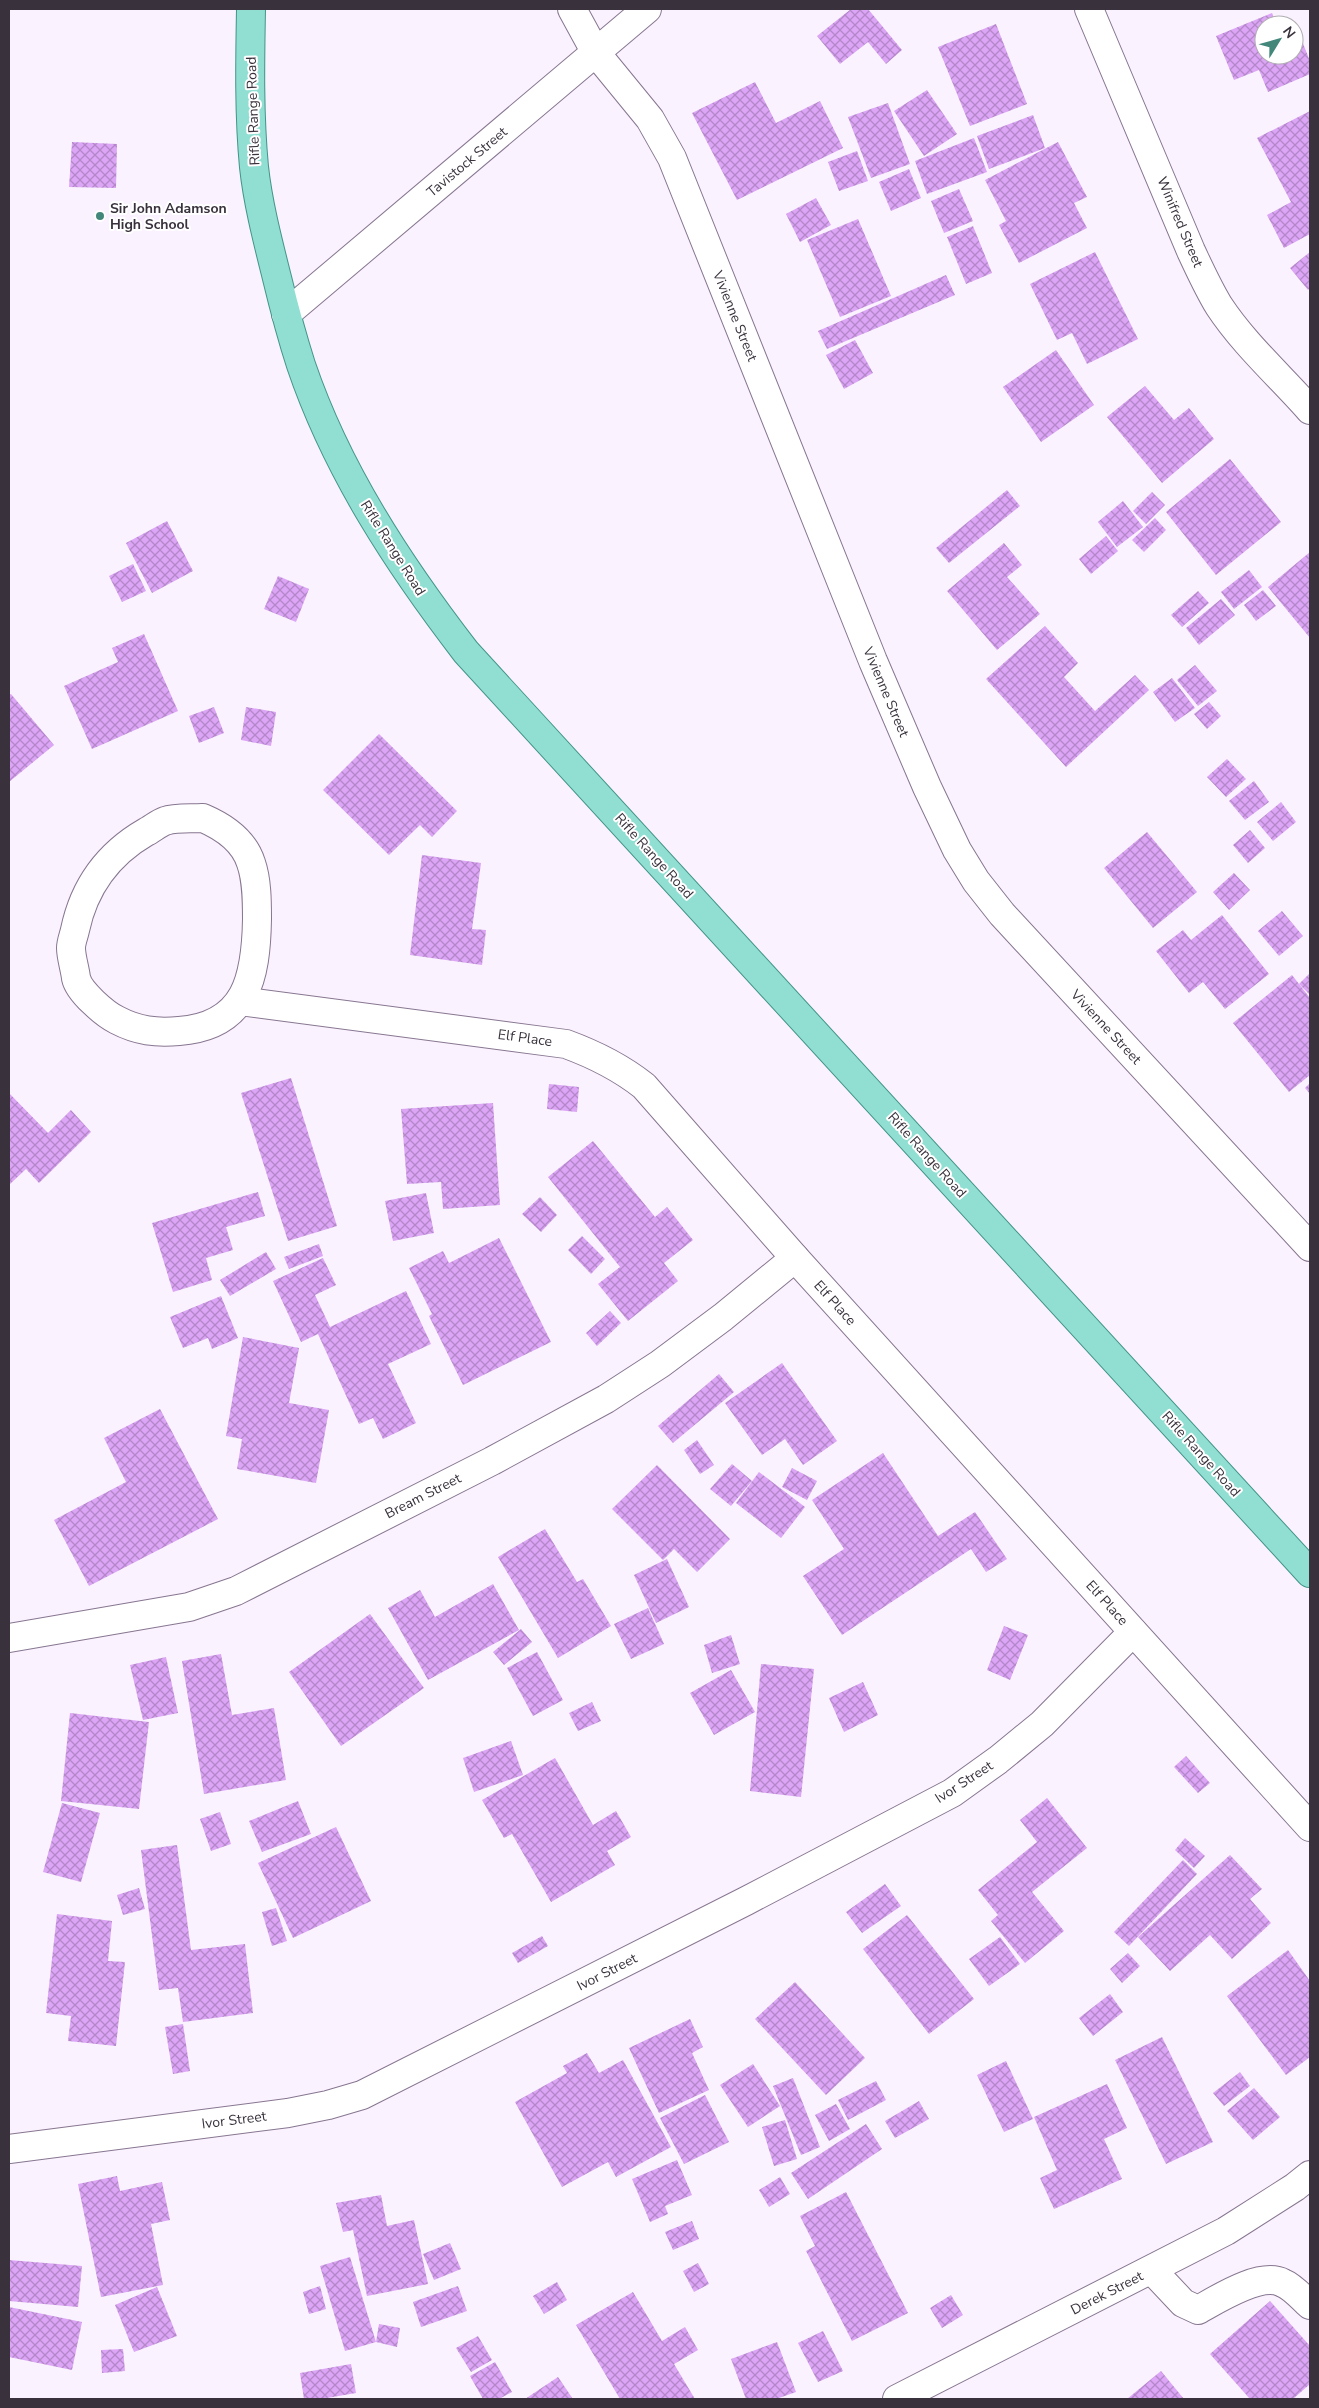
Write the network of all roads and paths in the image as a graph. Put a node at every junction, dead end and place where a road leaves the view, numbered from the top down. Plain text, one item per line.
1 (251, 9) edge
2 (572, 9) edge
3 (647, 9) edge
4 (1089, 9) edge
5 (596, 53) junction
6 (286, 314) junction
7 (1310, 410) edge
8 (240, 1001) junction
9 (1310, 1247) edge
10 (794, 1258) junction
11 (1310, 1573) edge
12 (1133, 1632) junction
13 (9, 1638) edge
14 (1310, 1827) edge
15 (9, 2150) edge
16 (1305, 2188) edge
17 (1152, 2270) junction
18 (1310, 2305) edge
19 (897, 2399) edge

1 - 6 main road, Rifle Range Road
2 - 5 street
3 - 5 street, Tavistock Street
4 - 7 street, Winifred Street
5 - 6 street, Tavistock Street
5 - 9 street, Vivienne Street
6 - 11 main road, Rifle Range Road
8 - 8 street
8 - 10 street, Elf Place
10 - 12 street, Elf Place
10 - 13 street, Bream Street
12 - 14 street, Elf Place
12 - 15 street, Ivor Street
16 - 17 street, Derek Street
17 - 18 street
17 - 19 street, Derek Street

